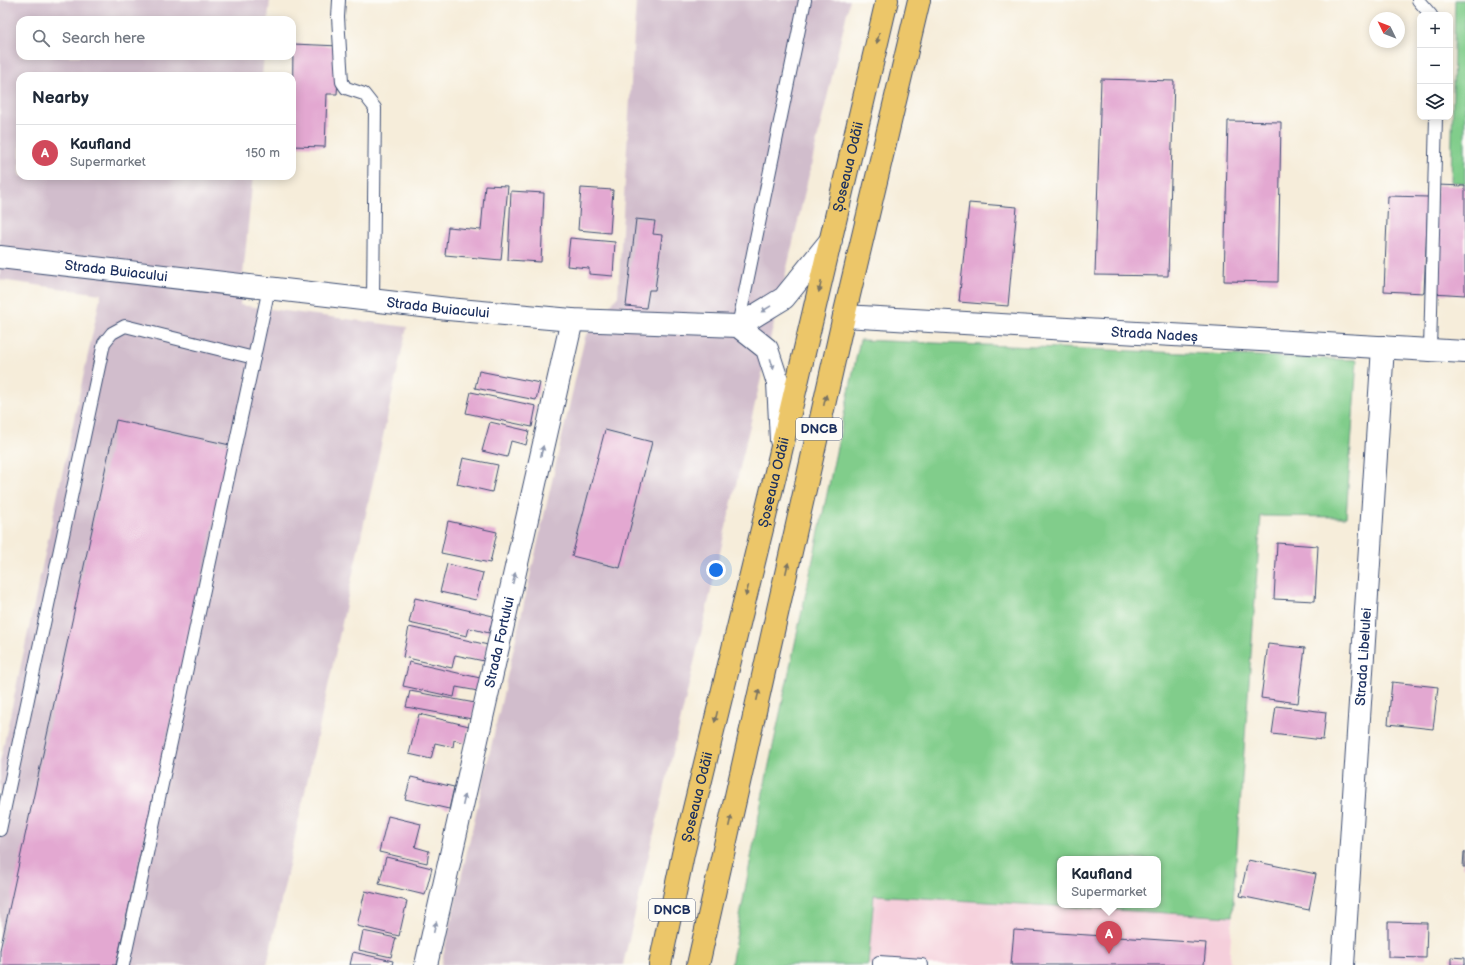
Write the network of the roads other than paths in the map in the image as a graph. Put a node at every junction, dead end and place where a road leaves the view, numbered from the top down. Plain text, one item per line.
1 (339, 0) edge
2 (805, 0) edge
3 (887, 0) edge
4 (919, 0) edge
5 (1418, 0) edge
6 (1428, 12) edge
7 (1436, 120) edge
8 (831, 240) junction
9 (0, 257) edge
10 (269, 288) junction
11 (374, 300) junction
12 (844, 316) junction
13 (572, 320) junction
14 (738, 326) junction
15 (1382, 347) junction
16 (1430, 350) junction
17 (1465, 352) edge
18 (254, 358) junction
19 (781, 451) junction
20 (0, 830) edge
21 (683, 854) junction
22 (721, 859) junction
23 (123, 965) edge
24 (426, 965) edge
25 (648, 965) edge
26 (660, 965) edge
27 (698, 965) edge
28 (712, 965) edge
29 (879, 965) edge
30 (922, 965) edge
31 (1343, 965) edge

1 - 11 lane
2 - 14 lane
3 -> 8 main road, Șoseaua Odăii / DNCB
4 - 12 main road, DNCB
5 - 6 lane
7 - 16 lane
8 -> 14 street
8 -> 19 main road, Șoseaua Odăii / DNCB
9 - 10 street, Strada Buiacului
10 - 11 street, Strada Buiacului
10 - 18 lane
11 - 13 street, Strada Buiacului
12 - 15 street, Strada Nadeș
22 -> 12 main road, DNCB
13 - 14 street, Strada Buiacului
24 -> 13 street, Strada Fortului
14 -> 19 street
15 - 16 street, Strada Nadeș
15 - 31 street, Strada Libelulei
16 - 17 street, Strada Nadeș
18 - 20 lane
18 - 23 lane
19 -> 21 main road, Șoseaua Odăii / DNCB
21 - 25 main road
21 - 26 main road, Șoseaua Odăii / DNCB
22 - 27 main road, DNCB
22 - 28 main road
29 - 30 lane

